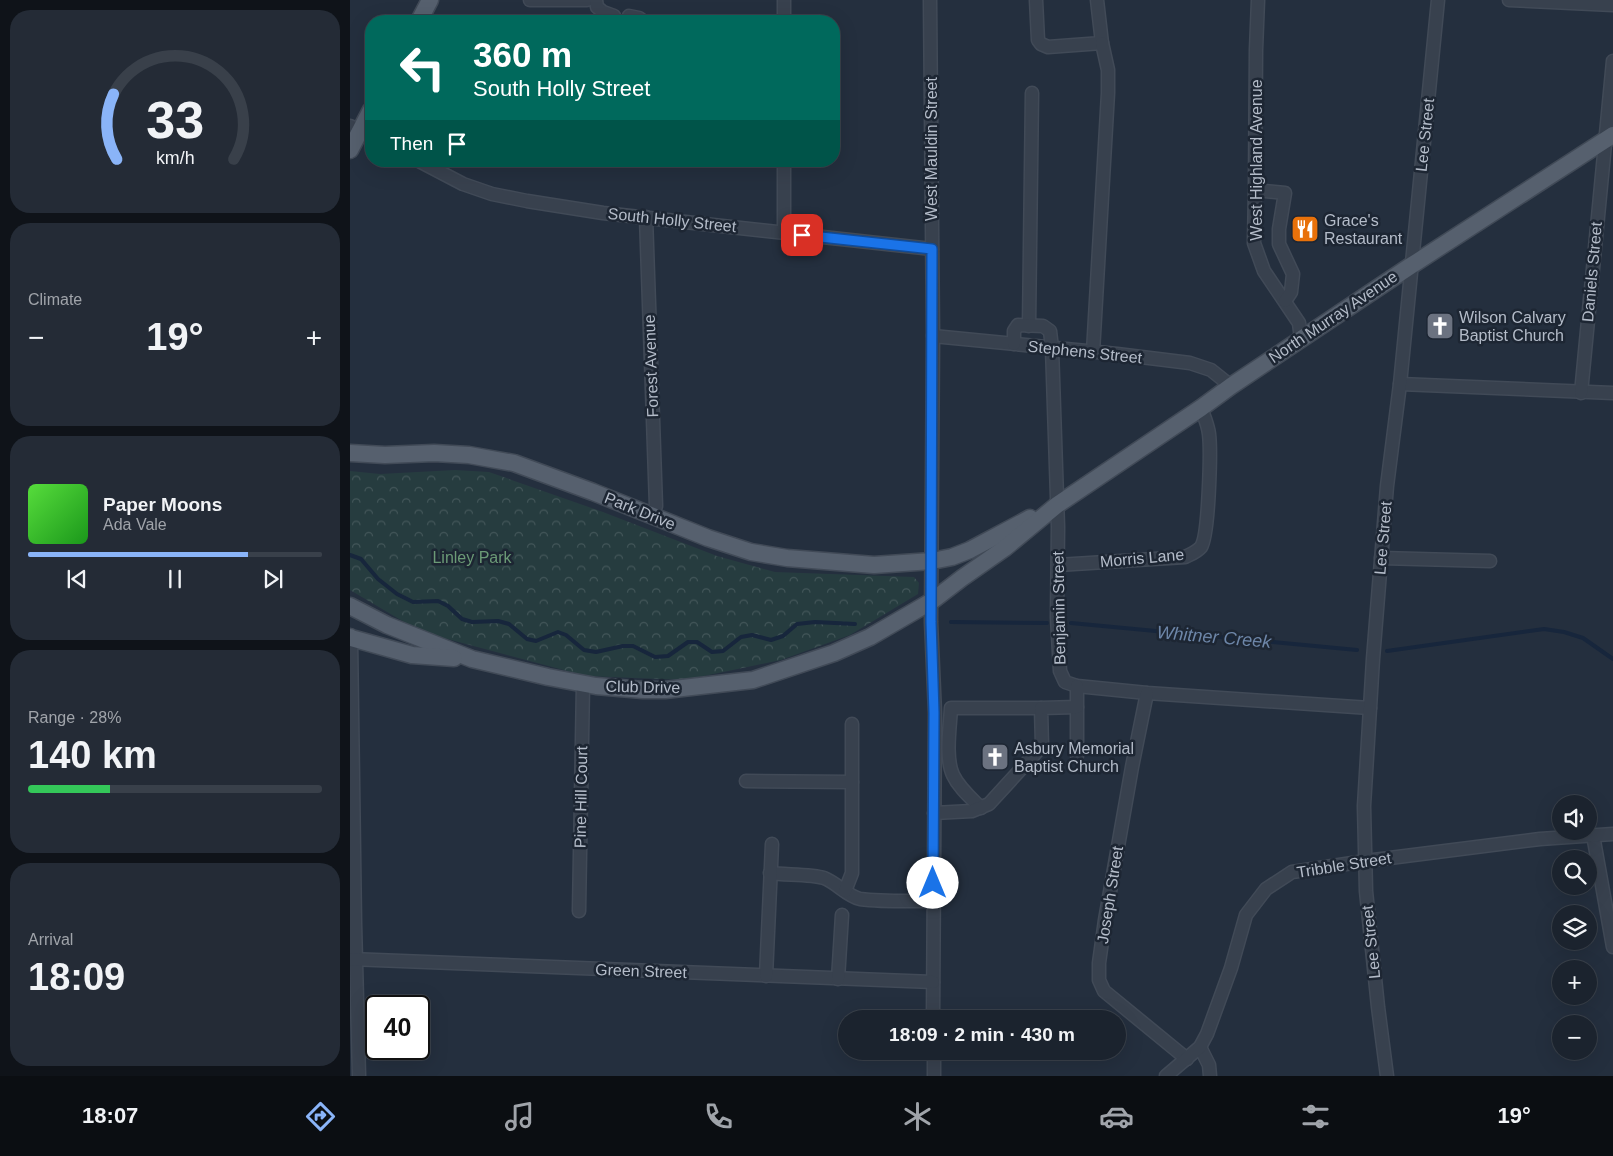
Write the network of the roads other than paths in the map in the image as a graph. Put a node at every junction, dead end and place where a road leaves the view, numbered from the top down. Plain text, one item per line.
1 (430, 0) edge
2 (530, 0) edge
3 (587, 0) edge
4 (596, 0) edge
5 (784, 0) edge
6 (930, 0) edge
7 (1036, 0) edge
8 (1097, 0) edge
9 (1258, 0) edge
10 (1438, 0) edge
11 (1509, 0) edge
12 (1533, 1) edge
13 (1613, 5) edge
14 (422, 15) edge
15 (611, 15) edge
16 (784, 15) edge
17 (1102, 43) junction
18 (1613, 61) edge
19 (1032, 93) dead end
20 (360, 132) edge
21 (1609, 138) edge
22 (350, 150) edge
23 (430, 167) edge
24 (784, 167) edge
25 (1256, 190) junction
26 (646, 217) junction
27 (784, 233) junction
28 (932, 249) junction
29 (1412, 265) junction
30 (1285, 302) junction
31 (1029, 326) junction
32 (933, 336) junction
33 (1301, 339) junction
34 (1014, 344) junction
35 (1052, 348) junction
36 (1093, 352) junction
37 (1400, 384) junction
38 (1230, 386) junction
39 (1581, 393) junction
40 (1613, 394) edge
41 (1201, 408) junction
42 (350, 453) edge
43 (1057, 505) junction
44 (652, 515) junction
45 (1381, 558) junction
46 (932, 561) junction
47 (1490, 561) dead end
48 (1058, 565) junction
49 (932, 601) junction
50 (350, 606) edge
51 (351, 638) edge
52 (472, 659) junction
53 (583, 684) junction
54 (1077, 686) junction
55 (1147, 693) junction
56 (1078, 707) junction
57 (1041, 708) junction
58 (1370, 708) junction
59 (852, 724) dead end
60 (1077, 756) dead end
61 (746, 781) dead end
62 (852, 782) junction
63 (981, 808) junction
64 (934, 813) junction
65 (1613, 834) edge
66 (1597, 835) edge
67 (1552, 837) edge
68 (1594, 840) edge
69 (772, 844) dead end
70 (1366, 861) junction
71 (770, 874) junction
72 (845, 891) junction
73 (933, 901) junction
74 (579, 910) dead end
75 (842, 915) dead end
76 (1613, 947) edge
77 (353, 959) edge
78 (766, 976) junction
79 (838, 979) junction
80 (933, 982) junction
81 (933, 1010) edge
82 (1200, 1047) junction
83 (1187, 1059) junction
84 (934, 1060) edge
85 (359, 1076) edge
86 (934, 1076) edge
87 (1166, 1076) edge
88 (1210, 1076) edge
89 (1387, 1076) edge

1 - 14 main road
2 - 3 street
4 - 15 street
5 - 16 street
6 - 28 street, West Mauldin Street
7 - 17 street
8 - 17 street
9 - 25 street, West Highland Avenue
10 - 29 street, Lee Street
11 - 12 street
12 - 13 street
17 - 36 street
18 - 21 street, Daniels Street
19 - 31 street
20 - 22 main road
21 - 29 main road, North Murray Avenue
21 - 39 street, Daniels Street
23 - 26 street, South Holly Street
24 - 27 street
25 - 30 street, West Highland Avenue
25 - 30 street
26 - 27 street, South Holly Street
26 - 44 street, Forest Avenue
27 - 28 street, South Holly Street
28 - 32 street, West Mauldin Street
29 - 33 main road, North Murray Avenue
29 - 37 street, Lee Street
30 - 33 street, West Highland Avenue
31 - 34 street
31 - 35 street, Benjamin Street
32 - 34 street, Stephens Street
32 - 46 street, West Mauldin Street
33 - 38 main road, North Murray Avenue
34 - 35 street, Stephens Street
35 - 36 street, Stephens Street
35 - 43 street, Benjamin Street
36 - 38 street, Stephens Street
37 - 39 street
37 - 45 street, Lee Street
38 - 41 main road, North Murray Avenue
39 - 40 street
41 - 43 main road, North Murray Avenue
41 - 48 street, Morris Lane
42 - 44 main road, Park Drive
43 - 46 main road, North Murray Avenue
43 - 48 street, Benjamin Street
43 - 49 main road, North Murray Avenue
44 - 46 main road, Park Drive
45 - 47 street
45 - 58 street, Lee Street
46 - 49 street, West Mauldin Street
48 - 54 street, Benjamin Street
49 - 53 main road, Club Drive
49 - 64 street, West Mauldin Street
50 - 52 main road, Club Drive
51 - 52 main road
51 - 77 street
52 - 53 main road, Club Drive
53 - 74 street, Pine Hill Court
54 - 55 street, Benjamin Street
54 - 56 street
55 - 58 street, Benjamin Street
55 - 83 street, Joseph Street
56 - 57 street
56 - 60 street
57 - 63 street
57 - 63 street
58 - 70 street, Lee Street
59 - 62 street
61 - 62 street
62 - 72 street
63 - 64 street
64 - 73 street, West Mauldin Street
65 - 66 street, Tribble Street
67 - 70 street, Tribble Street
68 - 76 street
69 - 71 street
70 - 82 street, Tribble Street
70 - 89 street, Lee Street
71 - 72 street
71 - 78 street
72 - 73 street
73 - 80 street, West Mauldin Street
75 - 79 street
77 - 78 street, Green Street
77 - 85 street
78 - 79 street, Green Street
79 - 80 street, Green Street
80 - 81 street, West Mauldin Street
82 - 83 street, Tribble Street
82 - 88 street
83 - 87 street, Tribble Street
84 - 86 street

